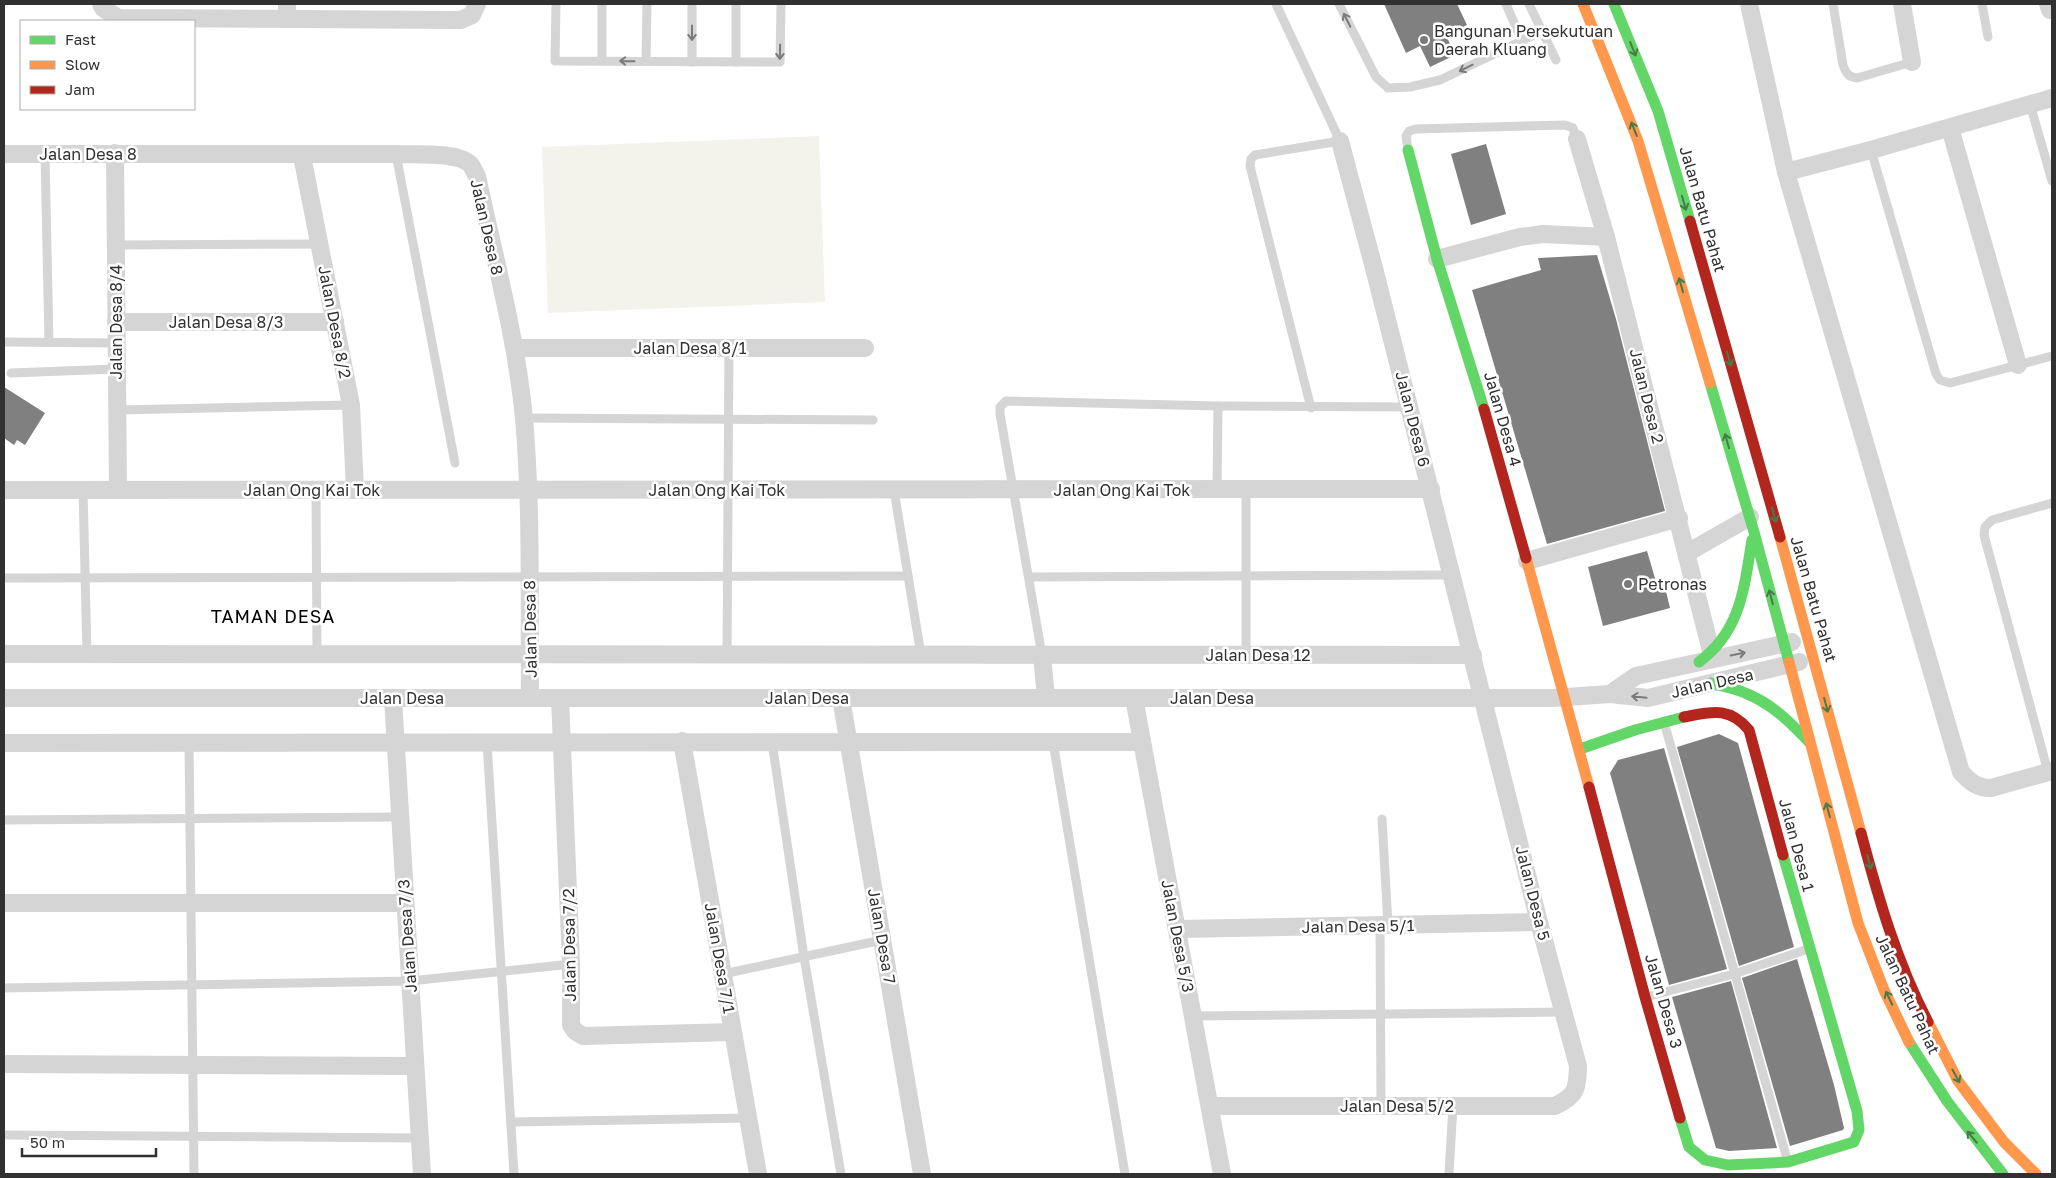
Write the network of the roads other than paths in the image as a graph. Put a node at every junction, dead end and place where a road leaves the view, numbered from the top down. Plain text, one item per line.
1 (102, 4) edge
2 (477, 4) edge
3 (556, 4) edge
4 (602, 4) edge
5 (647, 4) edge
6 (692, 4) edge
7 (736, 4) edge
8 (781, 4) edge
9 (1276, 4) edge
10 (1339, 4) edge
11 (1506, 4) edge
12 (1529, 4) edge
13 (1582, 4) edge
14 (1614, 4) edge
15 (1749, 4) edge
16 (1833, 4) edge
17 (1902, 4) edge
18 (1982, 4) edge
19 (288, 11) edge
20 (1542, 31) junction
21 (1988, 37) dead end
22 (1522, 40) junction
23 (1556, 60) dead end
24 (602, 61) junction
25 (646, 61) junction
26 (692, 62) junction
27 (736, 62) junction
28 (1912, 62) joint
29 (2052, 98) edge
30 (2030, 104) junction
31 (1950, 128) junction
32 (1577, 139) joint
33 (1340, 141) junction
34 (1408, 150) joint
35 (1871, 150) junction
36 (115, 153) junction
37 (4, 154) edge
38 (45, 154) junction
39 (396, 154) junction
40 (302, 156) junction
41 (1786, 172) junction
42 (2052, 181) edge
43 (1606, 237) junction
44 (320, 244) junction
45 (116, 246) junction
46 (1437, 259) junction
47 (116, 322) junction
48 (335, 322) junction
49 (4, 342) edge
50 (49, 342) junction
51 (116, 343) junction
52 (515, 348) junction
53 (729, 348) junction
54 (865, 348) dead end
55 (2052, 356) edge
56 (2018, 366) junction
57 (116, 369) junction
58 (10, 374) dead end
59 (351, 405) junction
60 (1218, 406) junction
61 (1410, 407) junction
62 (1311, 408) junction
63 (117, 410) junction
64 (524, 418) junction
65 (728, 420) junction
66 (873, 420) dead end
67 (455, 463) dead end
68 (1431, 489) junction
69 (4, 490) edge
70 (83, 490) junction
71 (118, 490) junction
72 (316, 490) junction
73 (355, 490) junction
74 (528, 490) junction
75 (727, 490) junction
76 (894, 490) junction
77 (1014, 490) junction
78 (1217, 490) junction
79 (1246, 491) junction
80 (2052, 503) edge
81 (1679, 518) junction
82 (1752, 524) junction
83 (1687, 553) junction
84 (1527, 561) junction
85 (1453, 575) junction
86 (727, 576) junction
87 (908, 576) junction
88 (1246, 576) junction
89 (316, 577) junction
90 (529, 577) junction
91 (1029, 577) junction
92 (4, 578) edge
93 (85, 578) junction
94 (1808, 638) junction
95 (1783, 644) junction
96 (4, 654) edge
97 (87, 654) junction
98 (317, 654) junction
99 (530, 654) junction
100 (727, 654) junction
101 (921, 655) junction
102 (1042, 655) junction
103 (1246, 655) junction
104 (1473, 655) junction
105 (1706, 658) junction
106 (1814, 658) junction
107 (1788, 665) junction
108 (1711, 683) junction
109 (1610, 694) junction
110 (1559, 697) junction
111 (4, 698) edge
112 (393, 698) junction
113 (530, 698) junction
114 (560, 698) junction
115 (840, 698) junction
116 (1046, 698) junction
117 (1134, 698) junction
118 (1484, 698) junction
119 (1664, 722) junction
120 (562, 741) junction
121 (682, 742) junction
122 (772, 742) junction
123 (1054, 742) junction
124 (1142, 742) junction
125 (4, 743) edge
126 (189, 743) junction
127 (396, 743) junction
128 (487, 743) junction
129 (849, 743) junction
130 (1810, 743) junction
131 (1580, 749) junction
132 (2050, 771) edge
133 (400, 817) junction
134 (190, 818) junction
135 (1382, 819) dead end
136 (4, 820) edge
137 (4, 903) edge
138 (191, 903) junction
139 (405, 903) junction
140 (1540, 922) junction
141 (1384, 925) junction
142 (1177, 929) junction
143 (882, 940) junction
144 (1809, 949) junction
145 (804, 957) junction
146 (571, 964) junction
147 (502, 972) junction
148 (723, 974) junction
149 (1734, 974) junction
150 (410, 981) junction
151 (193, 984) junction
152 (4, 988) edge
153 (1645, 997) junction
154 (1564, 1012) junction
155 (1380, 1014) junction
156 (1193, 1016) junction
157 (733, 1032) junction
158 (4, 1064) edge
159 (194, 1065) junction
160 (415, 1066) junction
161 (1577, 1088) joint
162 (1210, 1106) junction
163 (1381, 1106) junction
164 (1453, 1106) junction
165 (748, 1118) junction
166 (511, 1122) junction
167 (4, 1135) edge
168 (195, 1136) junction
169 (420, 1138) junction
170 (1854, 1142) joint
171 (1788, 1162) junction
172 (194, 1174) edge
173 (422, 1174) edge
174 (514, 1174) edge
175 (758, 1174) edge
176 (841, 1174) edge
177 (922, 1174) edge
178 (1125, 1174) edge
179 (1222, 1174) edge
180 (1449, 1174) edge
181 (2003, 1174) edge
182 (2036, 1174) edge

1 - 19 street
2 - 19 street
3 - 24 lane
4 - 24 lane
5 - 25 lane
6 -> 26 lane
7 - 27 lane
8 -> 27 lane
9 - 33 lane
22 -> 10 lane
11 - 22 lane
12 - 20 lane
82 -> 13 main road, Jalan Batu Pahat
14 -> 94 main road, Jalan Batu Pahat
15 - 41 street
16 - 28 lane
17 - 28 street
18 - 21 lane
20 - 22 lane
20 - 23 lane
25 -> 24 lane
25 - 26 lane
26 - 27 lane
29 - 30 street
30 - 31 street
30 - 42 lane
31 - 35 street
31 - 56 street
32 - 34 lane
32 - 43 street, Jalan Desa 2
33 - 61 street, Jalan Desa 6
33 - 62 lane
34 - 46 main road, Jalan Desa 4
35 - 41 street
35 - 56 lane
36 - 38 street, Jalan Desa 8
36 - 40 street, Jalan Desa 8
36 - 45 street, Jalan Desa 8/4
37 - 38 street, Jalan Desa 8
38 - 50 lane
39 - 40 street, Jalan Desa 8
39 - 52 street, Jalan Desa 8
39 - 67 lane
40 - 44 street, Jalan Desa 8/2
41 - 132 street
43 - 46 street
43 - 81 street, Jalan Desa 2
44 - 45 lane
44 - 48 street, Jalan Desa 8/2
45 - 47 street, Jalan Desa 8/4
46 - 84 main road, Jalan Desa 4
47 - 48 street, Jalan Desa 8/3
47 - 51 street, Jalan Desa 8/4
48 - 59 street, Jalan Desa 8/2
49 - 50 lane
50 - 51 lane
51 - 57 street, Jalan Desa 8/4
52 - 53 street, Jalan Desa 8/1
52 - 64 street, Jalan Desa 8
53 - 54 street, Jalan Desa 8/1
53 - 65 lane
55 - 56 lane
57 - 58 lane
57 - 63 street, Jalan Desa 8/4
59 - 63 lane
59 - 73 street, Jalan Desa 8/2
60 - 62 lane
60 - 77 lane
60 - 78 lane
61 - 62 lane
61 - 68 street, Jalan Desa 6
63 - 71 street, Jalan Desa 8/4
64 - 65 lane
64 - 74 street, Jalan Desa 8
65 - 66 lane
65 - 75 lane
68 - 79 street, Jalan Ong Kai Tok
68 - 85 street, Jalan Desa 6
69 - 70 street, Jalan Ong Kai Tok
70 - 71 street, Jalan Ong Kai Tok
70 - 93 lane
71 - 72 street, Jalan Ong Kai Tok
72 - 73 street, Jalan Ong Kai Tok
72 - 89 lane
73 - 74 street, Jalan Ong Kai Tok
74 - 75 street, Jalan Ong Kai Tok
74 - 90 street, Jalan Desa 8
75 - 76 street, Jalan Ong Kai Tok
75 - 86 lane
76 - 77 street, Jalan Ong Kai Tok
76 - 87 lane
77 - 78 street, Jalan Ong Kai Tok
77 - 91 lane
78 - 79 street, Jalan Ong Kai Tok
79 - 88 lane
80 - 132 lane
81 - 83 street, Jalan Desa 2
81 - 84 street
82 - 83 street
95 -> 82 main road, Jalan Batu Pahat
82 - 105 main road
83 - 105 street, Jalan Desa 2
84 - 110 main road, Jalan Desa 4
85 - 88 lane
85 - 104 street, Jalan Desa 6
86 - 87 lane
86 - 90 lane
86 - 100 lane
87 - 101 lane
88 - 91 lane
88 - 103 lane
89 - 90 lane
89 - 93 lane
89 - 98 lane
90 - 99 street, Jalan Desa 8
91 - 102 lane
92 - 93 lane
93 - 97 lane
94 - 95 street, Jalan Desa
94 - 106 main road, Jalan Batu Pahat
105 -> 95 street, Jalan Desa
95 - 107 main road, Jalan Batu Pahat
96 - 97 street
97 - 98 street
98 - 99 street
99 - 100 street
99 - 113 street, Jalan Desa 8
100 - 101 street
101 - 102 street
102 - 103 street, Jalan Desa 12
102 - 116 street
103 - 104 street, Jalan Desa 12
104 - 118 street, Jalan Desa 6
105 - 109 street, Jalan Desa
106 - 107 street, Jalan Desa
106 -> 182 main road, Jalan Batu Pahat
107 - 108 street, Jalan Desa
107 - 130 main road, Jalan Batu Pahat
108 -> 109 street, Jalan Desa
108 - 130 main road
109 - 110 street, Jalan Desa
110 - 118 street, Jalan Desa
110 - 131 main road, Jalan Desa 3
111 - 112 street, Jalan Desa
112 - 113 street, Jalan Desa
112 - 127 street, Jalan Desa 7/3
113 - 114 street, Jalan Desa
114 - 115 street, Jalan Desa
114 - 120 street, Jalan Desa 7/2
115 - 116 street, Jalan Desa
115 - 129 street, Jalan Desa 7
116 - 117 street, Jalan Desa
117 - 118 street, Jalan Desa
117 - 124 street, Jalan Desa 5/3
118 - 140 street, Jalan Desa 5
119 - 131 main road, Jalan Desa 1
119 - 144 main road, Jalan Desa 1
119 - 149 lane
120 - 121 street
120 - 128 street
120 - 146 street, Jalan Desa 7/2
121 - 122 street
121 - 148 street, Jalan Desa 7/1
122 - 129 street
122 - 145 lane
123 - 124 street
123 - 129 street
123 - 178 lane
124 - 142 street, Jalan Desa 5/3
125 - 126 street
126 - 127 street
126 - 134 lane
127 - 128 street
127 - 133 street, Jalan Desa 7/3
128 - 147 lane
129 - 143 street, Jalan Desa 7
181 -> 130 main road, Jalan Batu Pahat
131 - 153 main road, Jalan Desa 3
133 - 134 lane
133 - 139 street, Jalan Desa 7/3
134 - 136 lane
134 - 138 lane
135 - 141 lane
137 - 138 street
138 - 139 street
138 - 151 lane
139 - 150 street, Jalan Desa 7/3
140 - 141 street, Jalan Desa 5/1
140 - 154 street, Jalan Desa 5
141 - 142 street, Jalan Desa 5/1
141 - 155 lane
142 - 156 street, Jalan Desa 5/3
143 - 145 lane
143 - 177 street, Jalan Desa 7
144 - 149 lane
144 - 170 main road, Jalan Desa 1
145 - 148 lane
145 - 176 lane
146 - 147 lane
146 - 157 street, Jalan Desa 7/2
147 - 150 lane
147 - 166 lane
148 - 157 street, Jalan Desa 7/1
149 - 153 lane
149 - 171 lane
150 - 151 lane
150 - 160 street, Jalan Desa 7/3
151 - 152 lane
151 - 159 lane
153 - 171 main road, Jalan Desa 3
154 - 155 lane
154 - 161 street, Jalan Desa 5
155 - 156 lane
155 - 163 lane
156 - 162 street, Jalan Desa 5/3
157 - 165 street, Jalan Desa 7/1
158 - 159 street
159 - 160 street
159 - 168 lane
160 - 169 street, Jalan Desa 7/3
161 - 164 street, Jalan Desa 5/2
162 - 163 street, Jalan Desa 5/2
162 - 179 street, Jalan Desa 5/3
163 - 164 street, Jalan Desa 5/2
164 - 180 lane
165 - 166 lane
165 - 175 street, Jalan Desa 7/1
166 - 174 lane
167 - 168 lane
168 - 169 lane
168 - 172 lane
169 - 173 street, Jalan Desa 7/3
170 - 171 main road, Jalan Desa 3

